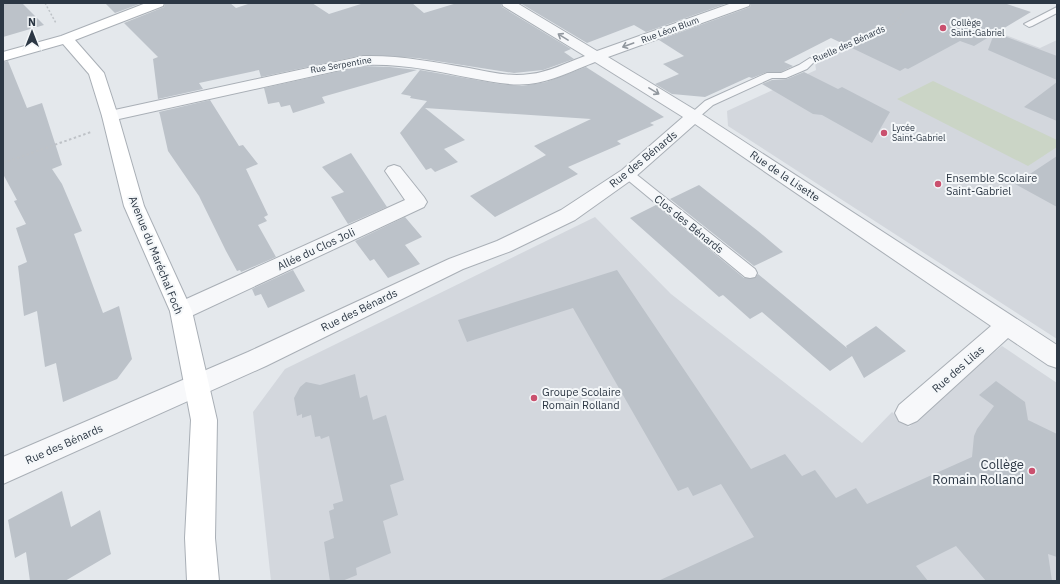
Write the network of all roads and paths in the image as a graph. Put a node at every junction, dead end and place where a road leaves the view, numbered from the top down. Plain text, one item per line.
1 (158, 3) edge
2 (508, 3) edge
3 (744, 3) edge
4 (911, 3) edge
5 (1057, 10) edge
6 (1029, 24) dead end
7 (66, 39) junction
8 (596, 56) junction
9 (3, 57) edge
10 (810, 61) joint
11 (694, 116) junction
12 (111, 120) junction
13 (3, 163) edge
14 (394, 171) dead end
15 (628, 174) junction
16 (750, 273) dead end
17 (181, 311) junction
18 (1008, 325) junction
19 (1057, 358) edge
20 (197, 385) junction
21 (908, 413) dead end
22 (3, 471) edge
23 (203, 581) edge

1 - 7 main road
8 -> 2 street, Rue de la Lisette
3 -> 8 street, Rue Léon Blum
4 - 10 path, Ruelle des Bénards
5 - 6 lane
7 - 9 main road
7 - 12 main road, Avenue du Maréchal Foch
8 -> 11 street, Rue de la Lisette
8 - 12 street, Rue Serpentine
10 - 11 lane, Ruelle des Bénards
11 - 15 street, Rue des Bénards
11 - 18 street, Rue de la Lisette
12 - 13 path
12 - 17 main road, Avenue du Maréchal Foch
14 - 17 street, Allée du Clos Joli
15 - 16 lane, Clos des Bénards
15 - 20 street, Rue des Bénards
17 - 20 main road, Avenue du Maréchal Foch
18 - 19 street, Rue de la Lisette
18 - 21 street, Rue des Lilas
20 - 22 street, Rue des Bénards
20 - 23 main road, Avenue du Maréchal Foch

